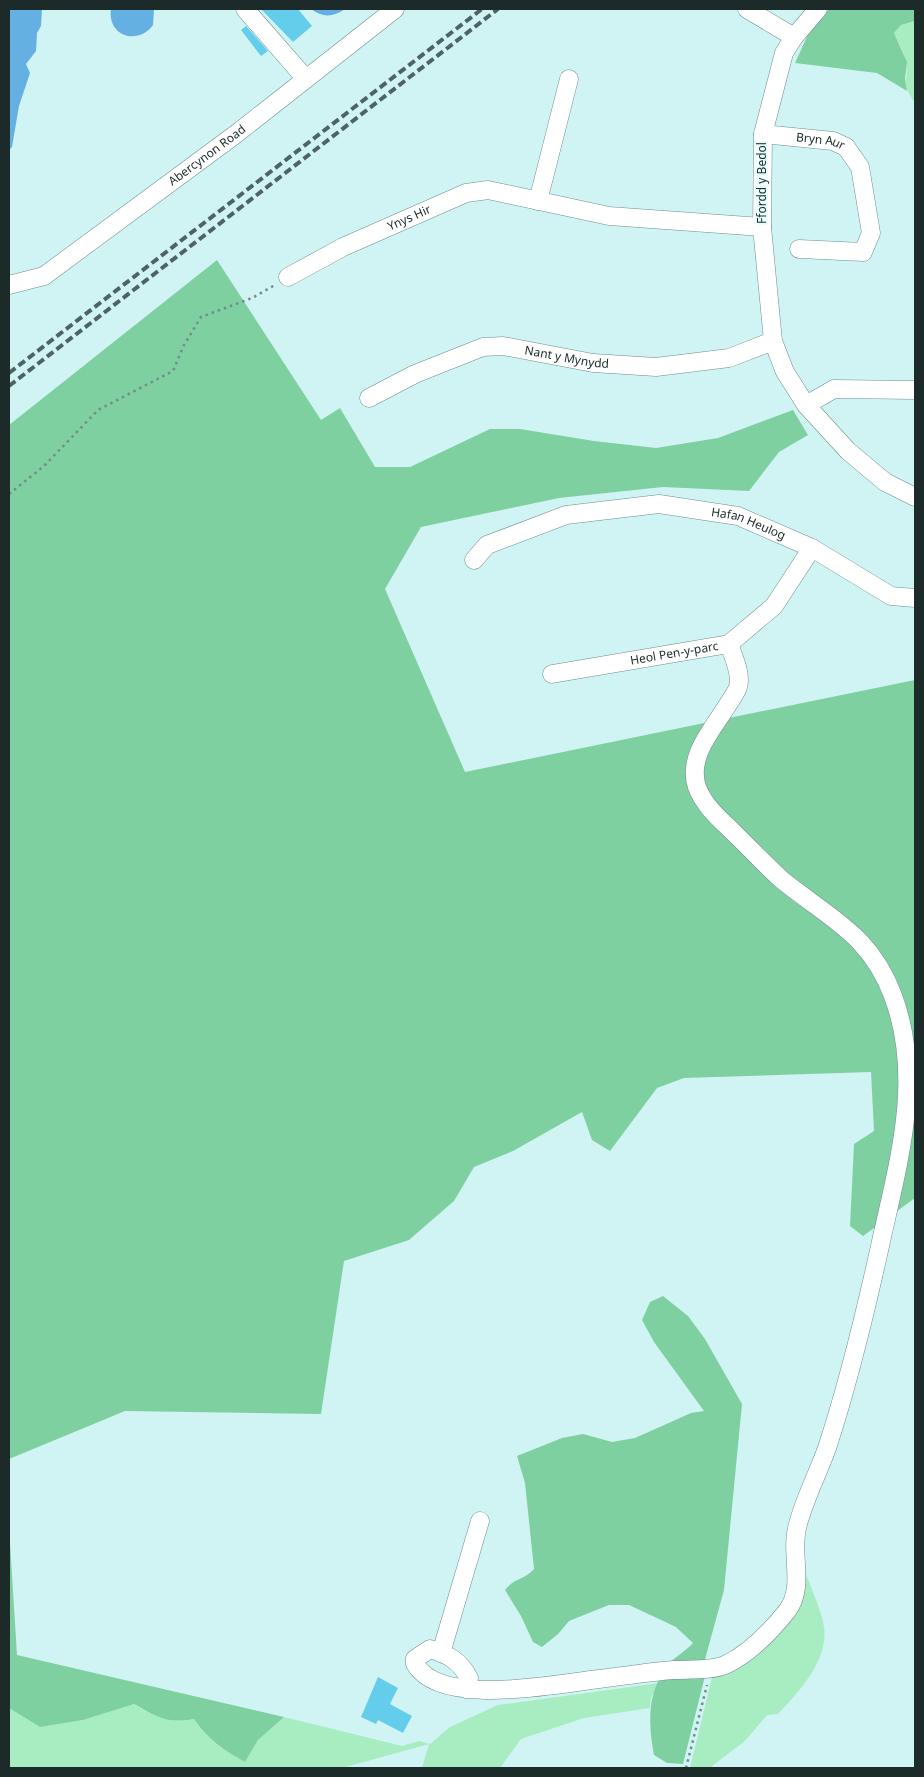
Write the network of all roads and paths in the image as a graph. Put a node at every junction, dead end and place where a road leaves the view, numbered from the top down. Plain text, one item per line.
1 (245, 9) edge
2 (395, 9) edge
3 (747, 9) edge
4 (818, 9) edge
5 (794, 37) junction
6 (306, 79) junction
7 (569, 79) dead end
8 (763, 134) junction
9 (538, 201) junction
10 (762, 227) junction
11 (799, 249) dead end
12 (288, 277) joint
13 (9, 285) edge
14 (773, 340) junction
15 (915, 390) edge
16 (369, 398) dead end
17 (806, 405) junction
18 (9, 494) edge
19 (915, 497) edge
20 (812, 548) junction
21 (474, 560) dead end
22 (915, 598) edge
23 (729, 644) junction
24 (552, 674) dead end
25 (480, 1521) dead end
26 (441, 1653) junction
27 (713, 1667) junction
28 (466, 1689) junction
29 (686, 1768) edge

1 - 6 street
2 - 6 street, Abercynon Road
3 - 5 street
4 - 5 street, Ffordd y Bedol
5 - 8 street, Ffordd y Bedol
6 - 13 street, Abercynon Road
7 - 9 street
8 - 10 street, Ffordd y Bedol
8 - 11 street, Bryn Aur
9 - 10 street, Ynys Hir
9 - 12 street, Ynys Hir
10 - 14 street, Ffordd y Bedol
12 - 18 path
14 - 16 street, Nant y Mynydd
14 - 17 street, Ffordd y Bedol
15 - 17 street
17 - 19 street, Ffordd y Bedol
20 - 21 street, Hafan Heulog
20 - 22 street, Hafan Heulog
20 - 23 street, Heol Pen-y-parc
23 - 24 street, Heol Pen-y-parc
23 - 27 street
25 - 26 street
26 - 28 street
26 - 28 street
27 - 28 street
27 - 29 path

